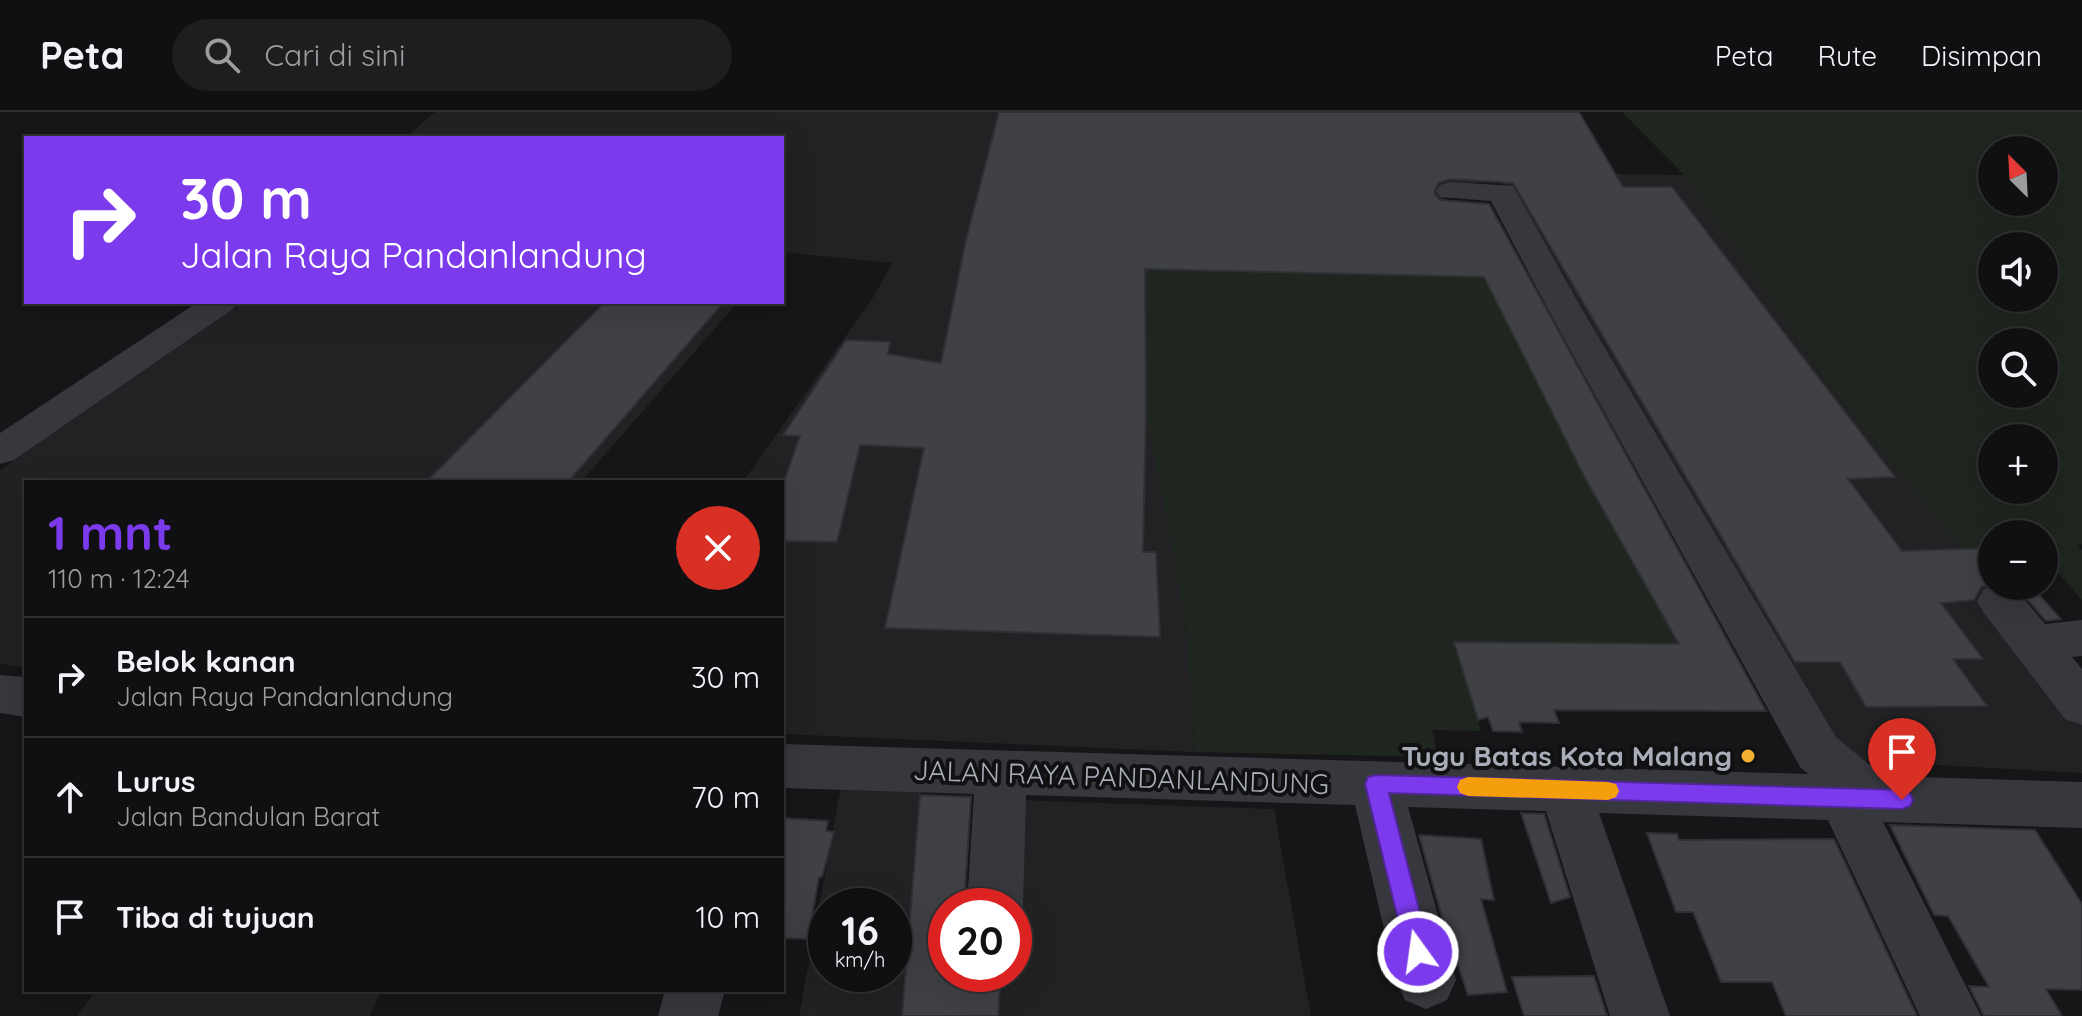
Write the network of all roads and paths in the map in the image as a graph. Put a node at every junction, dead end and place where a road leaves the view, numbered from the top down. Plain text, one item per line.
1 (1451, 191) dead end
2 (218, 304) edge
3 (0, 451) edge
4 (2000, 601) dead end
5 (2082, 638) edge
6 (2034, 643) junction
7 (0, 694) edge
8 (24, 697) edge
9 (2082, 705) edge
10 (784, 766) edge
11 (1001, 773) junction
12 (1376, 784) junction
13 (1836, 787) junction
14 (1565, 789) junction
15 (2082, 805) edge
16 (996, 888) edge
17 (1426, 980) dead end
18 (694, 992) edge
19 (688, 1016) edge
20 (1640, 1016) edge
21 (1951, 1016) edge

1 - 13 street
2 - 3 street
4 - 6 street
5 - 6 street
6 - 9 street
7 - 8 street
10 - 11 street, JALAN RAYA PANDANLANDUNG
11 - 12 street, JALAN RAYA PANDANLANDUNG
11 - 16 street
12 - 14 street, JALAN RAYA PANDANLANDUNG
12 - 17 street
13 - 14 street, JALAN RAYA PANDANLANDUNG
13 - 15 street, JALAN RAYA PANDANLANDUNG
13 - 21 street
14 - 20 street
18 - 19 street

